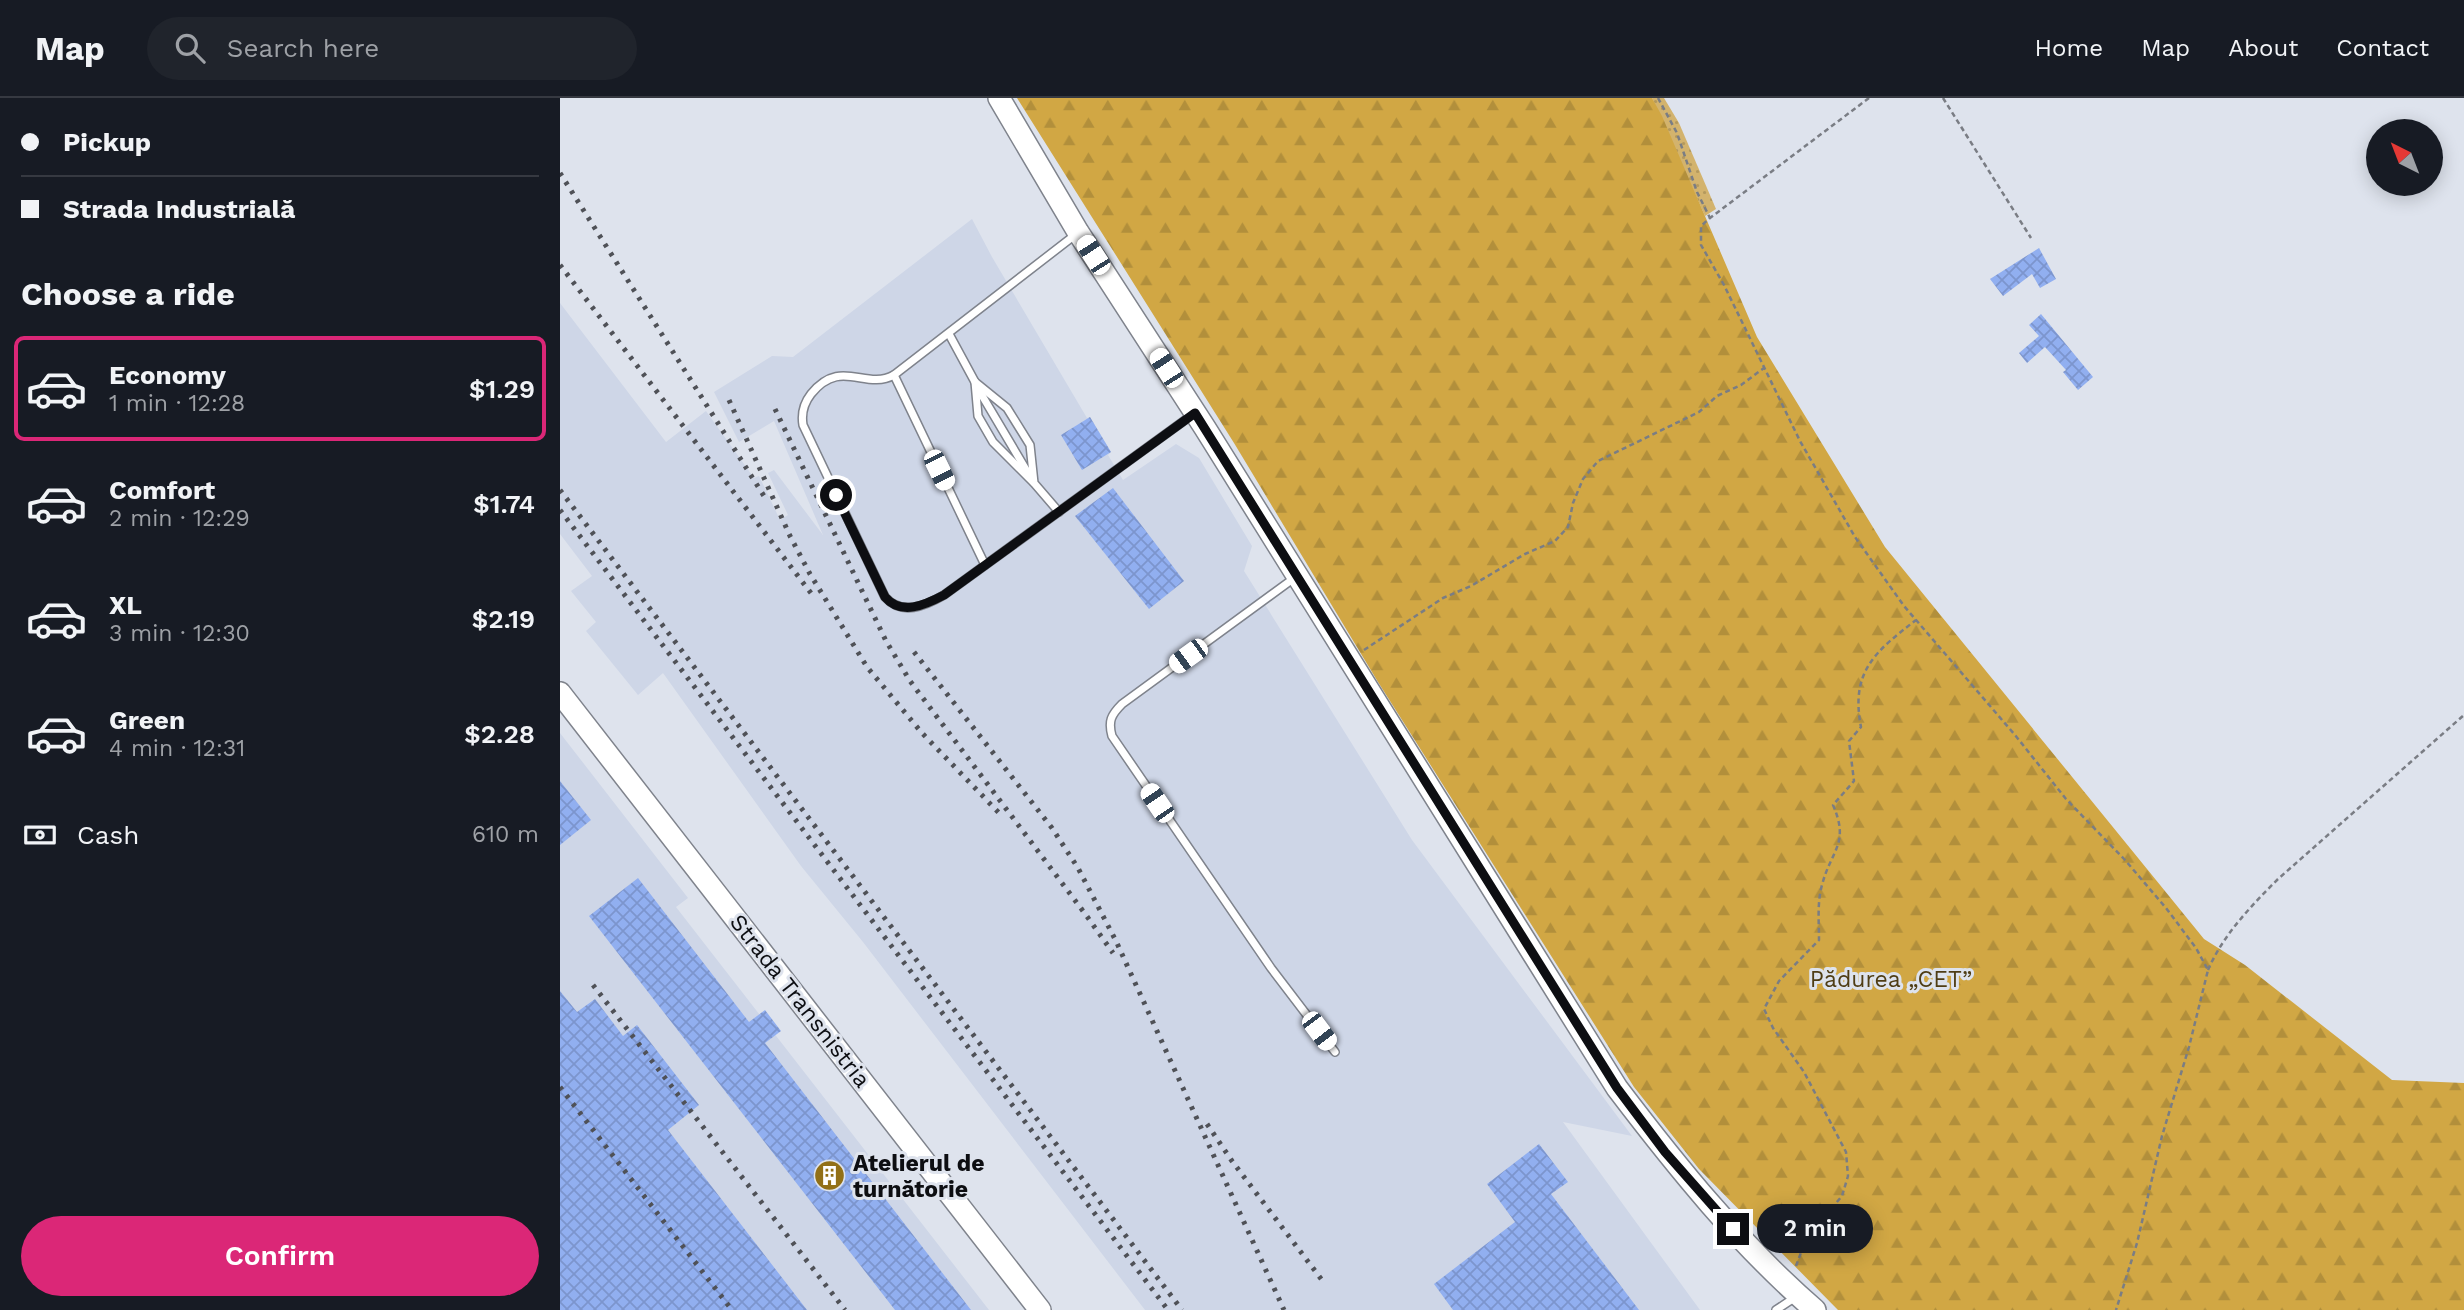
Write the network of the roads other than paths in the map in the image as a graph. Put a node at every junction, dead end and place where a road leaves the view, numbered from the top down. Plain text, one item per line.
1 (999, 98) edge
2 (1078, 232) junction
3 (949, 334) junction
4 (894, 375) junction
5 (975, 382) junction
6 (1195, 413) junction
7 (1034, 482) junction
8 (1059, 512) junction
9 (985, 565) junction
10 (1297, 576) junction
11 (560, 692) edge
12 (1335, 1052) dead end
13 (1793, 1290) junction
14 (1040, 1310) edge
15 (1776, 1310) edge
16 (1815, 1310) edge

1 - 2 street
2 - 3 lane
2 - 6 street
3 - 4 lane
3 - 5 lane
4 - 9 lane
4 - 9 lane
5 - 7 lane
5 - 7 lane
5 - 7 lane
6 - 8 lane
6 - 10 street
7 - 8 lane
8 - 9 lane
10 - 12 lane
10 - 13 street
11 - 14 street, Strada Transnistria
13 - 15 lane
13 - 16 street

